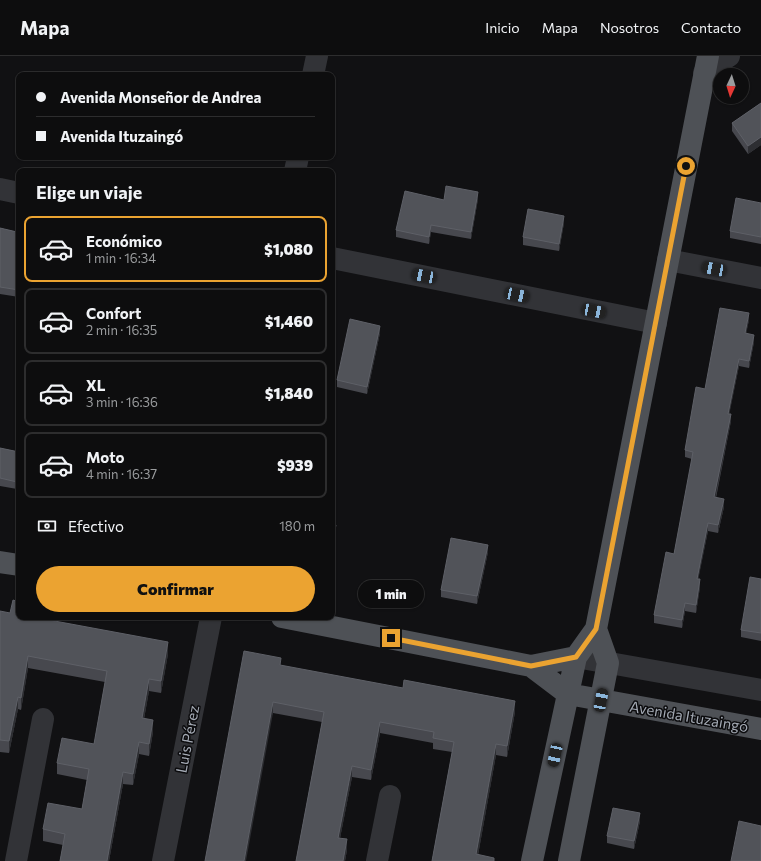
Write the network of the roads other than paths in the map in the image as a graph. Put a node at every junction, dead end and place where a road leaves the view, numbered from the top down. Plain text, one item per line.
1 (317, 56) edge
2 (729, 56) edge
3 (706, 64) edge
4 (314, 72) edge
5 (0, 189) edge
6 (16, 192) edge
7 (335, 259) edge
8 (668, 260) junction
9 (761, 278) edge
10 (656, 323) junction
11 (0, 562) edge
12 (16, 565) edge
13 (210, 620) edge
14 (297, 620) edge
15 (596, 629) junction
16 (576, 657) junction
17 (608, 663) junction
18 (531, 666) junction
19 (761, 690) edge
20 (568, 694) junction
21 (601, 700) junction
22 (43, 719) dead end
23 (761, 729) edge
24 (390, 796) dead end
25 (16, 861) edge
26 (163, 861) edge
27 (377, 861) edge
28 (532, 861) edge
29 (569, 861) edge

1 - 4 street
2 - 3 street
3 - 8 main road
5 - 6 street
7 - 10 street
8 - 9 street
8 - 10 main road
10 - 15 main road
11 - 12 main road
13 - 26 street, Luis Pérez
14 - 18 main road, Avenida Ituzaingó
15 - 16 main road
15 - 17 main road
16 - 17 street, Avenida Ituzaingó
16 - 18 main road, Avenida Ituzaingó
16 - 20 main road
17 - 19 street, Avenida Ituzaingó
17 - 21 main road
18 - 20 main road, Avenida Ituzaingó
20 - 21 main road, Avenida Ituzaingó
20 - 28 main road
21 - 23 main road, Avenida Ituzaingó
21 - 29 main road
22 - 25 street
24 - 27 street

